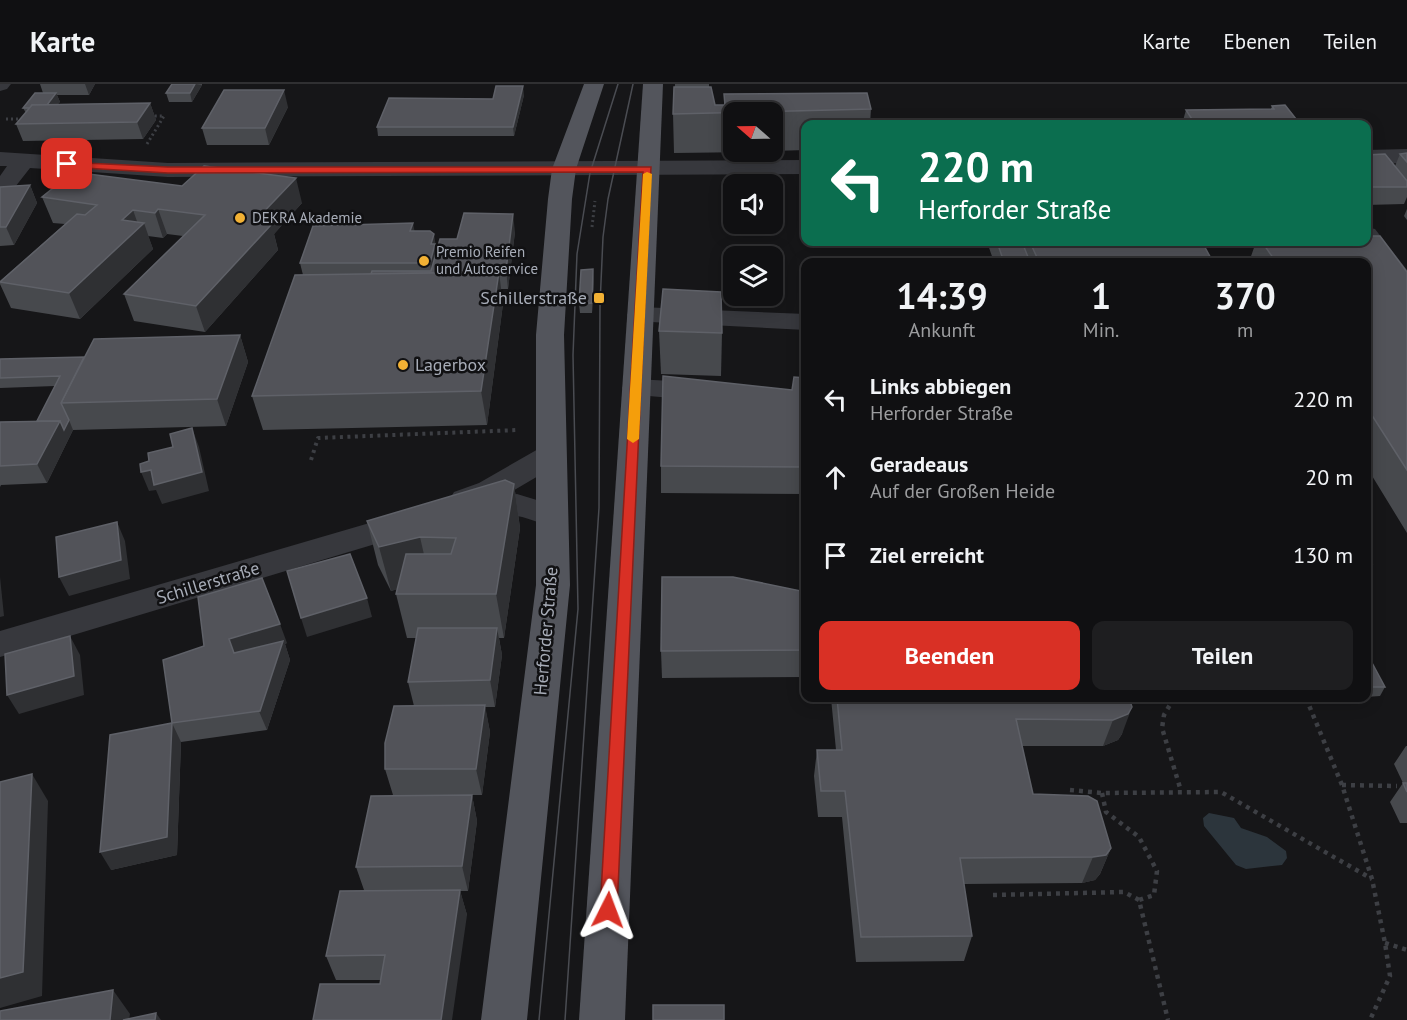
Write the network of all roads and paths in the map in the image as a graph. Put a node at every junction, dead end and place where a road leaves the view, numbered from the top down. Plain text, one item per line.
1 (594, 84) edge
2 (653, 84) edge
3 (143, 116) edge
4 (6, 119) dead end
5 (27, 119) edge
6 (1407, 156) edge
7 (1371, 157) edge
8 (11, 160) edge
9 (801, 167) edge
10 (132, 168) junction
11 (564, 169) junction
12 (648, 169) junction
13 (0, 191) edge
14 (594, 201) dead end
15 (591, 237) dead end
16 (1371, 241) edge
17 (1407, 288) edge
18 (640, 315) junction
19 (801, 322) edge
20 (636, 388) junction
21 (736, 394) edge
22 (528, 430) dead end
23 (551, 455) junction
24 (311, 460) dead end
25 (552, 516) junction
26 (417, 520) junction
27 (0, 644) edge
28 (1172, 702) edge
29 (1308, 702) edge
30 (1342, 785) junction
31 (1397, 786) dead end
32 (1070, 790) dead end
33 (1181, 791) junction
34 (1102, 793) junction
35 (1372, 879) junction
36 (993, 895) dead end
37 (1139, 900) junction
38 (1385, 943) junction
39 (1407, 950) edge
40 (504, 1020) edge
41 (602, 1020) edge
42 (1168, 1020) edge
43 (1370, 1020) edge

1 - 11 main road, Herforder Straße
2 - 12 main road
3 - 10 path
4 - 5 path
6 - 7 street
8 - 10 street
8 - 13 street
9 - 12 street
10 - 11 street
11 - 12 street
11 - 23 main road, Herforder Straße
12 - 18 main road
14 - 15 path
16 - 17 street
18 - 19 street
18 - 20 main road
20 - 21 street
20 - 41 main road
22 - 24 path
23 - 25 main road, Herforder Straße
23 - 26 street, Schillerstraße
25 - 26 street, Schillerstraße
25 - 40 main road, Herforder Straße
26 - 27 street, Schillerstraße
28 - 33 path
29 - 30 path
30 - 31 path
30 - 35 path
32 - 34 path
33 - 34 path
33 - 35 path
34 - 37 path
35 - 38 path
36 - 37 path
37 - 42 path
38 - 39 path
38 - 43 path

